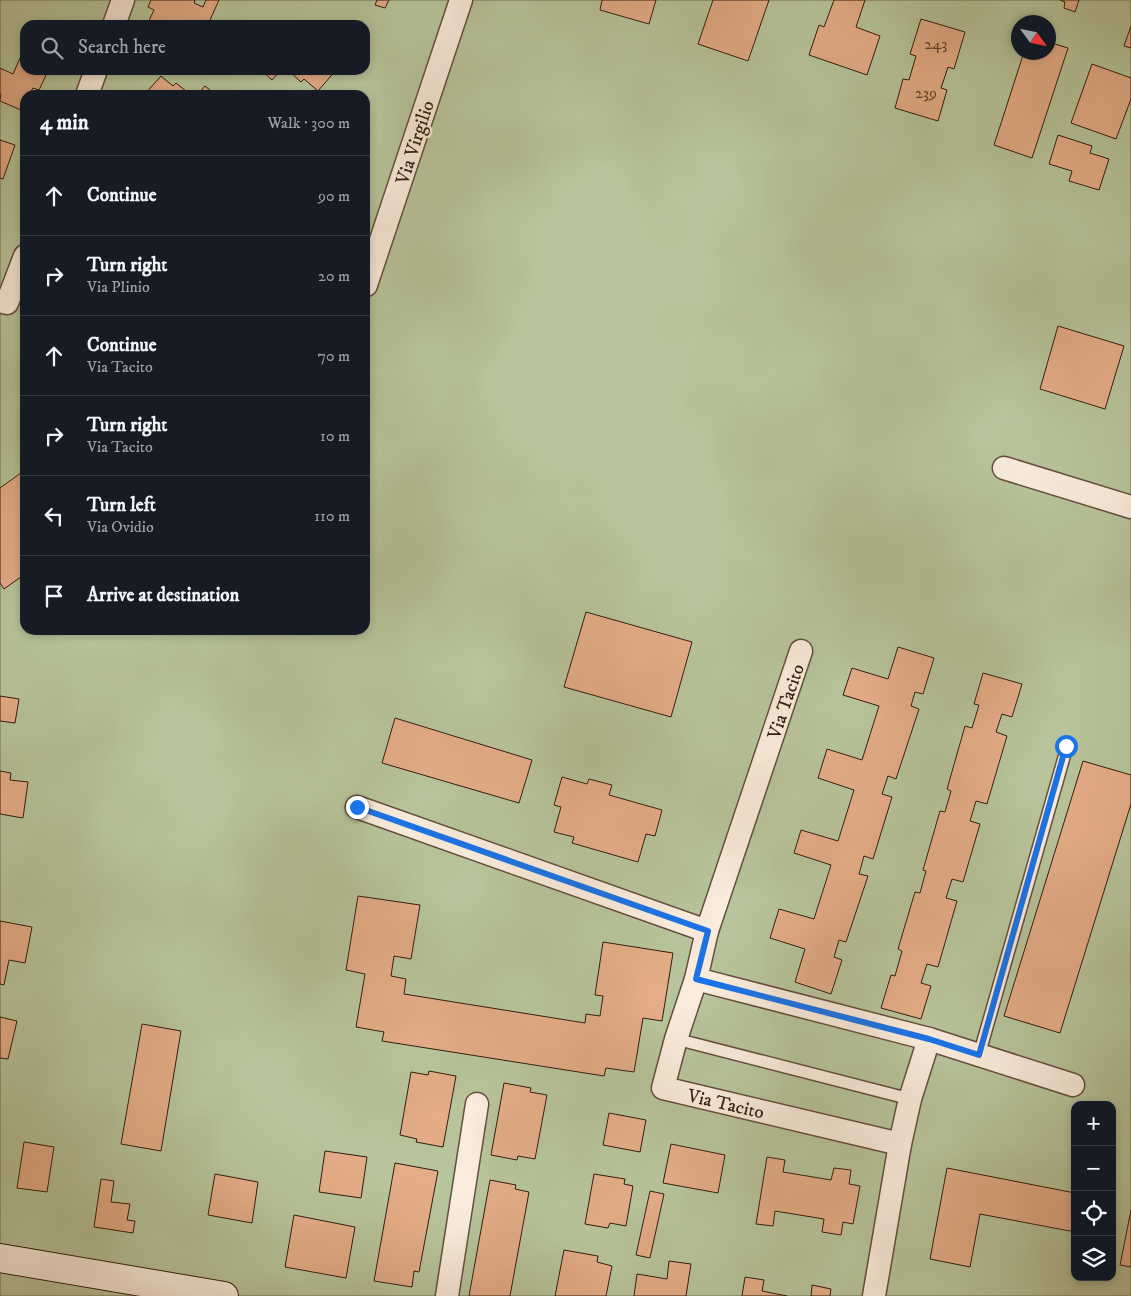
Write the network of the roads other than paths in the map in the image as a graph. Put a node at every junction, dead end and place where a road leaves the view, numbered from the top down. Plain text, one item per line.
1 (123, 0) edge
2 (462, 0) edge
3 (116, 20) edge
4 (94, 75) edge
5 (89, 90) edge
6 (20, 269) edge
7 (370, 273) edge
8 (0, 301) edge
9 (1004, 468) dead end
10 (1131, 507) edge
11 (802, 651) dead end
12 (1066, 746) dead end
13 (357, 807) dead end
14 (708, 931) junction
15 (696, 979) junction
16 (929, 1039) junction
17 (676, 1040) junction
18 (979, 1055) junction
19 (1073, 1085) dead end
20 (910, 1098) junction
21 (477, 1104) dead end
22 (900, 1144) junction
23 (0, 1258) edge
24 (224, 1296) edge
25 (447, 1296) edge
26 (874, 1296) edge

1 - 3 street
2 - 7 street, Via Virgilio
4 - 5 street
6 - 8 street
9 - 10 street
11 - 14 street, Via Tacito
12 - 18 lane
13 - 14 street
14 - 15 street, Via Tacito
15 - 16 street
15 - 17 street, Via Tacito
16 - 18 street
16 - 20 street
17 - 20 lane
17 - 22 street, Via Tacito
18 - 19 street
20 - 22 street
21 - 25 street
22 - 26 street
23 - 24 street

